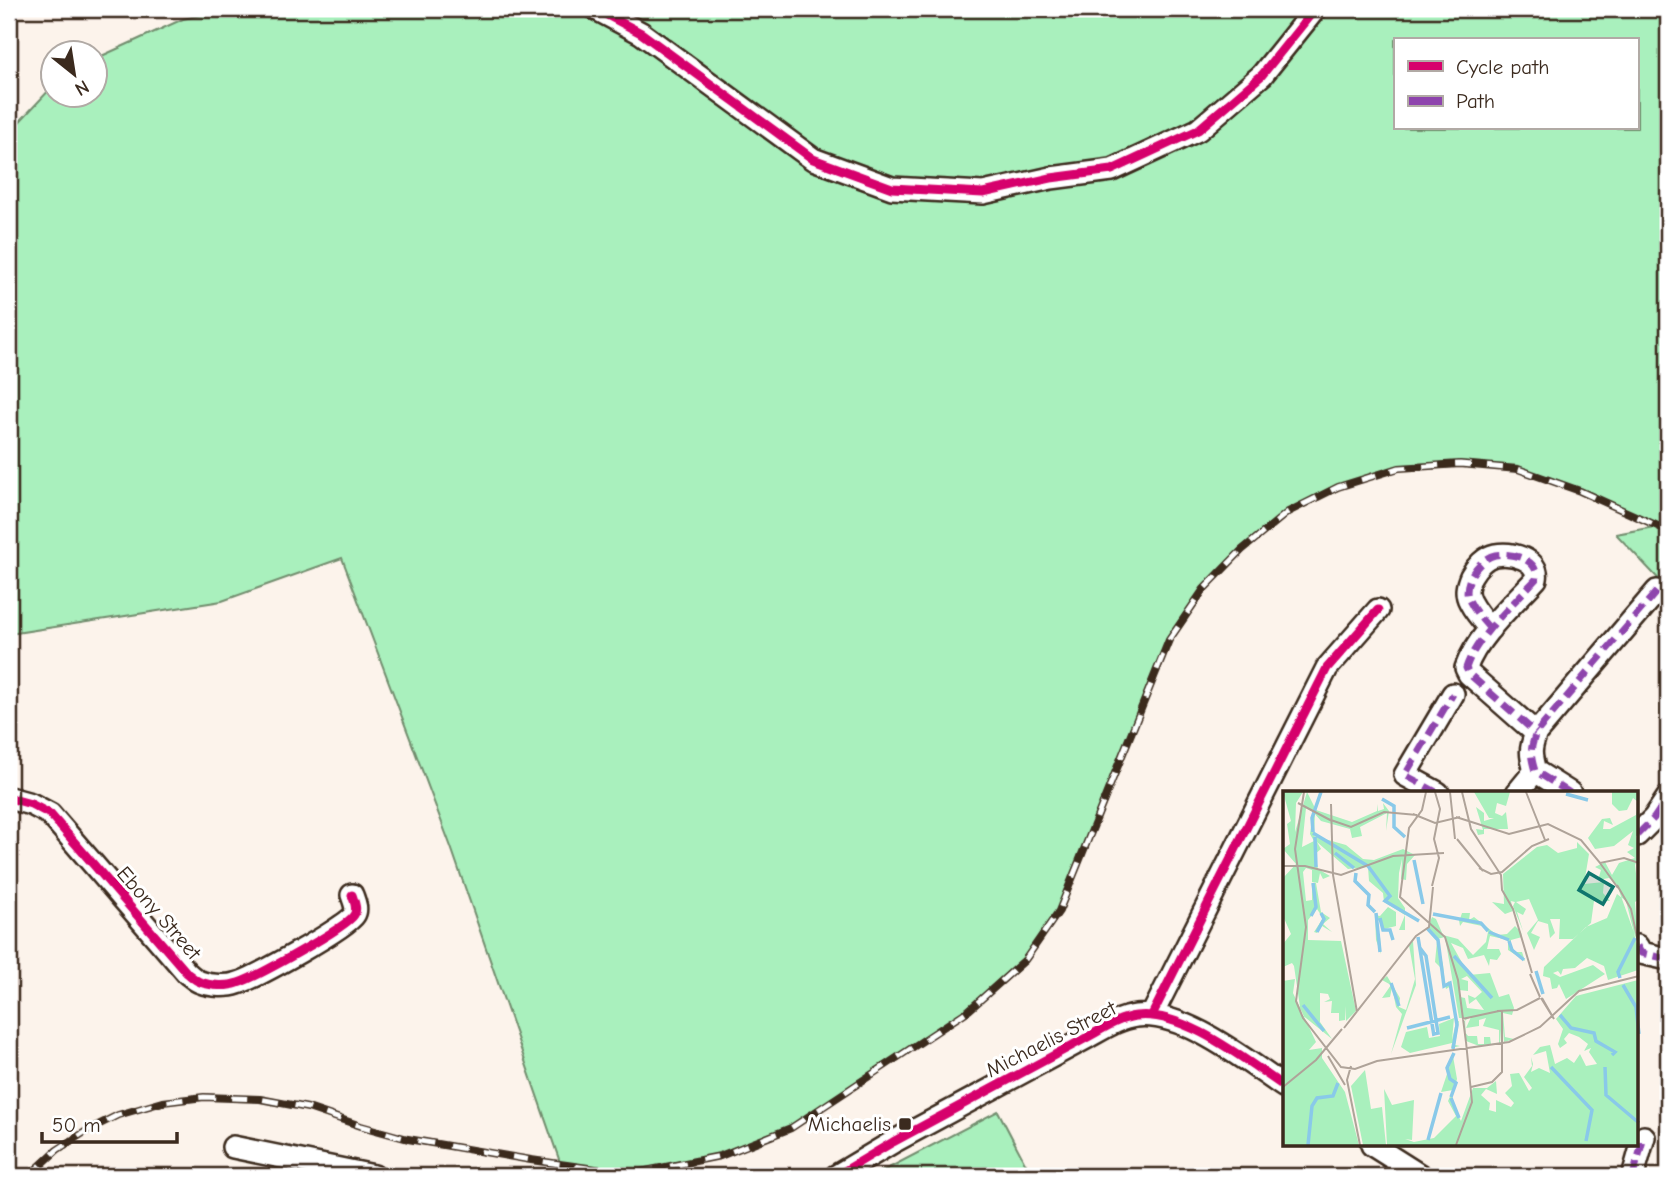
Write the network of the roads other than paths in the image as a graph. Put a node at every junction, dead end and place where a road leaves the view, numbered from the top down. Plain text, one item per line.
1 (596, 9) edge
2 (1315, 9) edge
3 (1657, 591) dead end
4 (1378, 610) dead end
5 (1490, 629) dead end
6 (1453, 694) dead end
7 (1536, 733) junction
8 (1535, 771) junction
9 (1434, 791) edge
10 (1519, 791) edge
11 (1567, 791) edge
12 (1668, 797) edge
13 (9, 798) edge
14 (1638, 834) edge
15 (352, 895) dead end
16 (1638, 948) edge
17 (1668, 959) edge
18 (1152, 1015) junction
19 (1283, 1086) edge
20 (1644, 1137) dead end
21 (1374, 1146) edge
22 (233, 1147) dead end
23 (374, 1176) edge
24 (836, 1176) edge
25 (1421, 1176) edge
26 (1633, 1176) edge

1 - 2 street
3 - 7 street
4 - 18 street
5 - 7 street
6 - 9 street
7 - 8 street
8 - 10 street
8 - 11 street
12 - 14 street
13 - 15 street, Ebony Street
16 - 17 street
18 - 19 street, Michaelis Street
18 - 24 street, Michaelis Street
20 - 26 street
21 - 25 street
22 - 23 street

